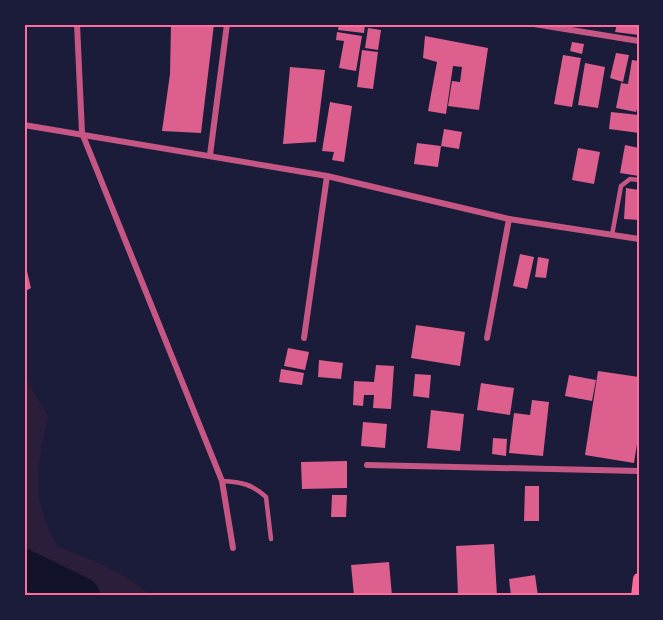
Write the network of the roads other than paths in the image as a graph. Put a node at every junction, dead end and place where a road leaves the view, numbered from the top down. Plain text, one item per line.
1 (77, 24) edge
2 (227, 24) edge
3 (534, 24) edge
4 (639, 41) edge
5 (24, 125) edge
6 (82, 133) junction
7 (210, 155) junction
8 (327, 176) junction
9 (639, 180) edge
10 (509, 219) junction
11 (612, 235) junction
12 (639, 239) edge
13 (304, 338) dead end
14 (487, 338) dead end
15 (367, 465) dead end
16 (639, 471) edge
17 (222, 482) junction
18 (271, 539) dead end
19 (233, 548) dead end
20 (639, 579) edge
21 (637, 596) edge

1 - 6 street
2 - 7 street
3 - 4 street
5 - 6 street
6 - 7 street
6 - 17 street
7 - 8 street
8 - 10 street
8 - 13 street
9 - 11 lane
10 - 11 street
10 - 14 street
11 - 12 street
15 - 16 street
17 - 18 lane
17 - 19 street
20 - 21 main road

